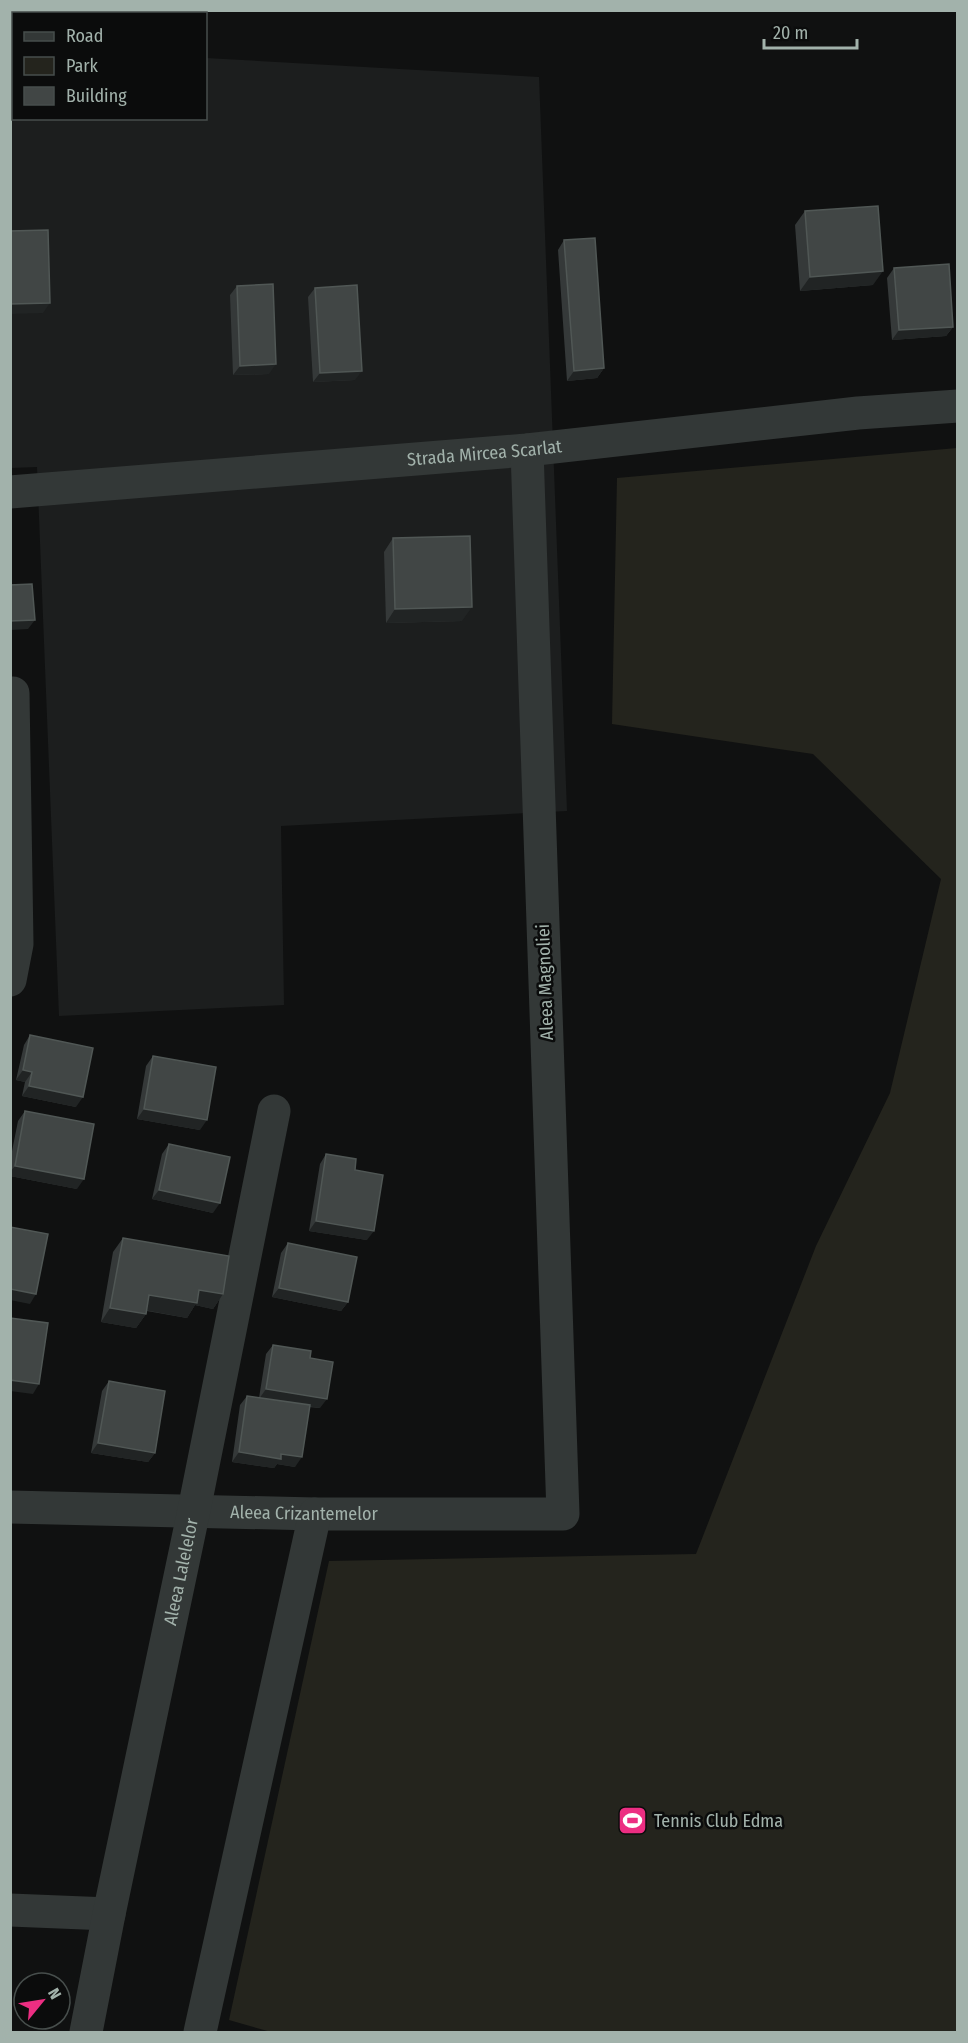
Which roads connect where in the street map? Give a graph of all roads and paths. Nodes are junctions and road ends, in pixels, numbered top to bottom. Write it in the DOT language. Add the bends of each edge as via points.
graph roads {
  1 [pos="957,406"];
  2 [pos="527,450"];
  3 [pos="10,492"];
  4 [pos="12,693"];
  5 [pos="10,980"];
  6 [pos="274,1112"];
  7 [pos="10,1507"];
  8 [pos="194,1510"];
  9 [pos="315,1514"];
  10 [pos="563,1514"];
  11 [pos="10,1910"];
  12 [pos="109,1914"];
  13 [pos="86,2032"];
  14 [pos="200,2032"];
  1 -- 2 [label="street, Strada Mircea Scarlat" via="858,413"];
  2 -- 3 [label="street, Strada Mircea Scarlat"];
  2 -- 10 [label="street, Aleea Magnoliei"];
  4 -- 5 [label="street" via="17,944"];
  6 -- 8 [label="street, Aleea Lalelelor"];
  7 -- 8 [label="street, Aleea Crizantemelor"];
  8 -- 9 [label="street, Aleea Crizantemelor"];
  8 -- 12 [label="street, Aleea Lalelelor"];
  9 -- 10 [label="street, Aleea Crizantemelor"];
  9 -- 14 [label="street"];
  11 -- 12 [label="street"];
  12 -- 13 [label="street, Aleea Lalelelor"];
}
